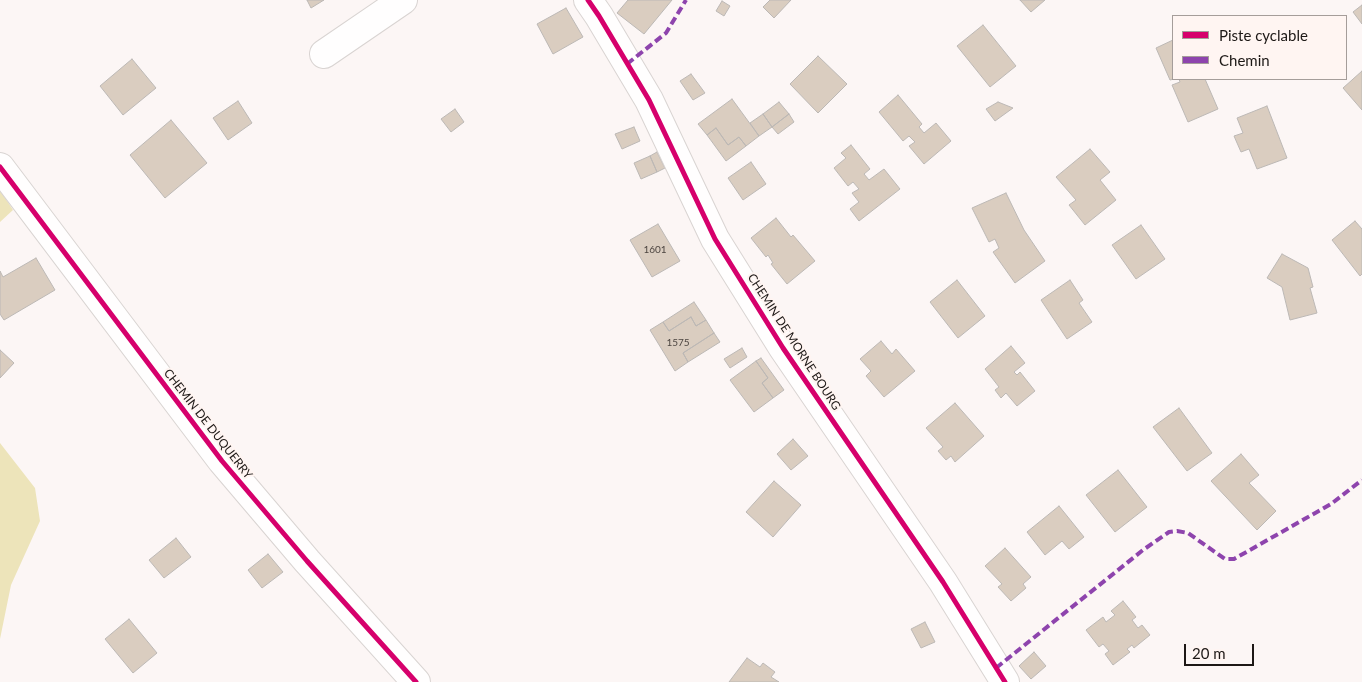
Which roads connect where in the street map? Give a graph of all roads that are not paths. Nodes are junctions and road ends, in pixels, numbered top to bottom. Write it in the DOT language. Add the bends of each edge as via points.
graph roads {
  1 [pos="403,0"];
  2 [pos="599,5"];
  3 [pos="324,54"];
  4 [pos="0,167"];
  5 [pos="416,682"];
  6 [pos="1005,682"];
  1 -- 3 [label="street"];
  2 -- 6 [label="street, CHEMIN DE MORNE BOURG" via="716,239 783,348 943,582"];
  4 -- 5 [label="street, CHEMIN DE DUQUERRY" via="222,461"];
}
